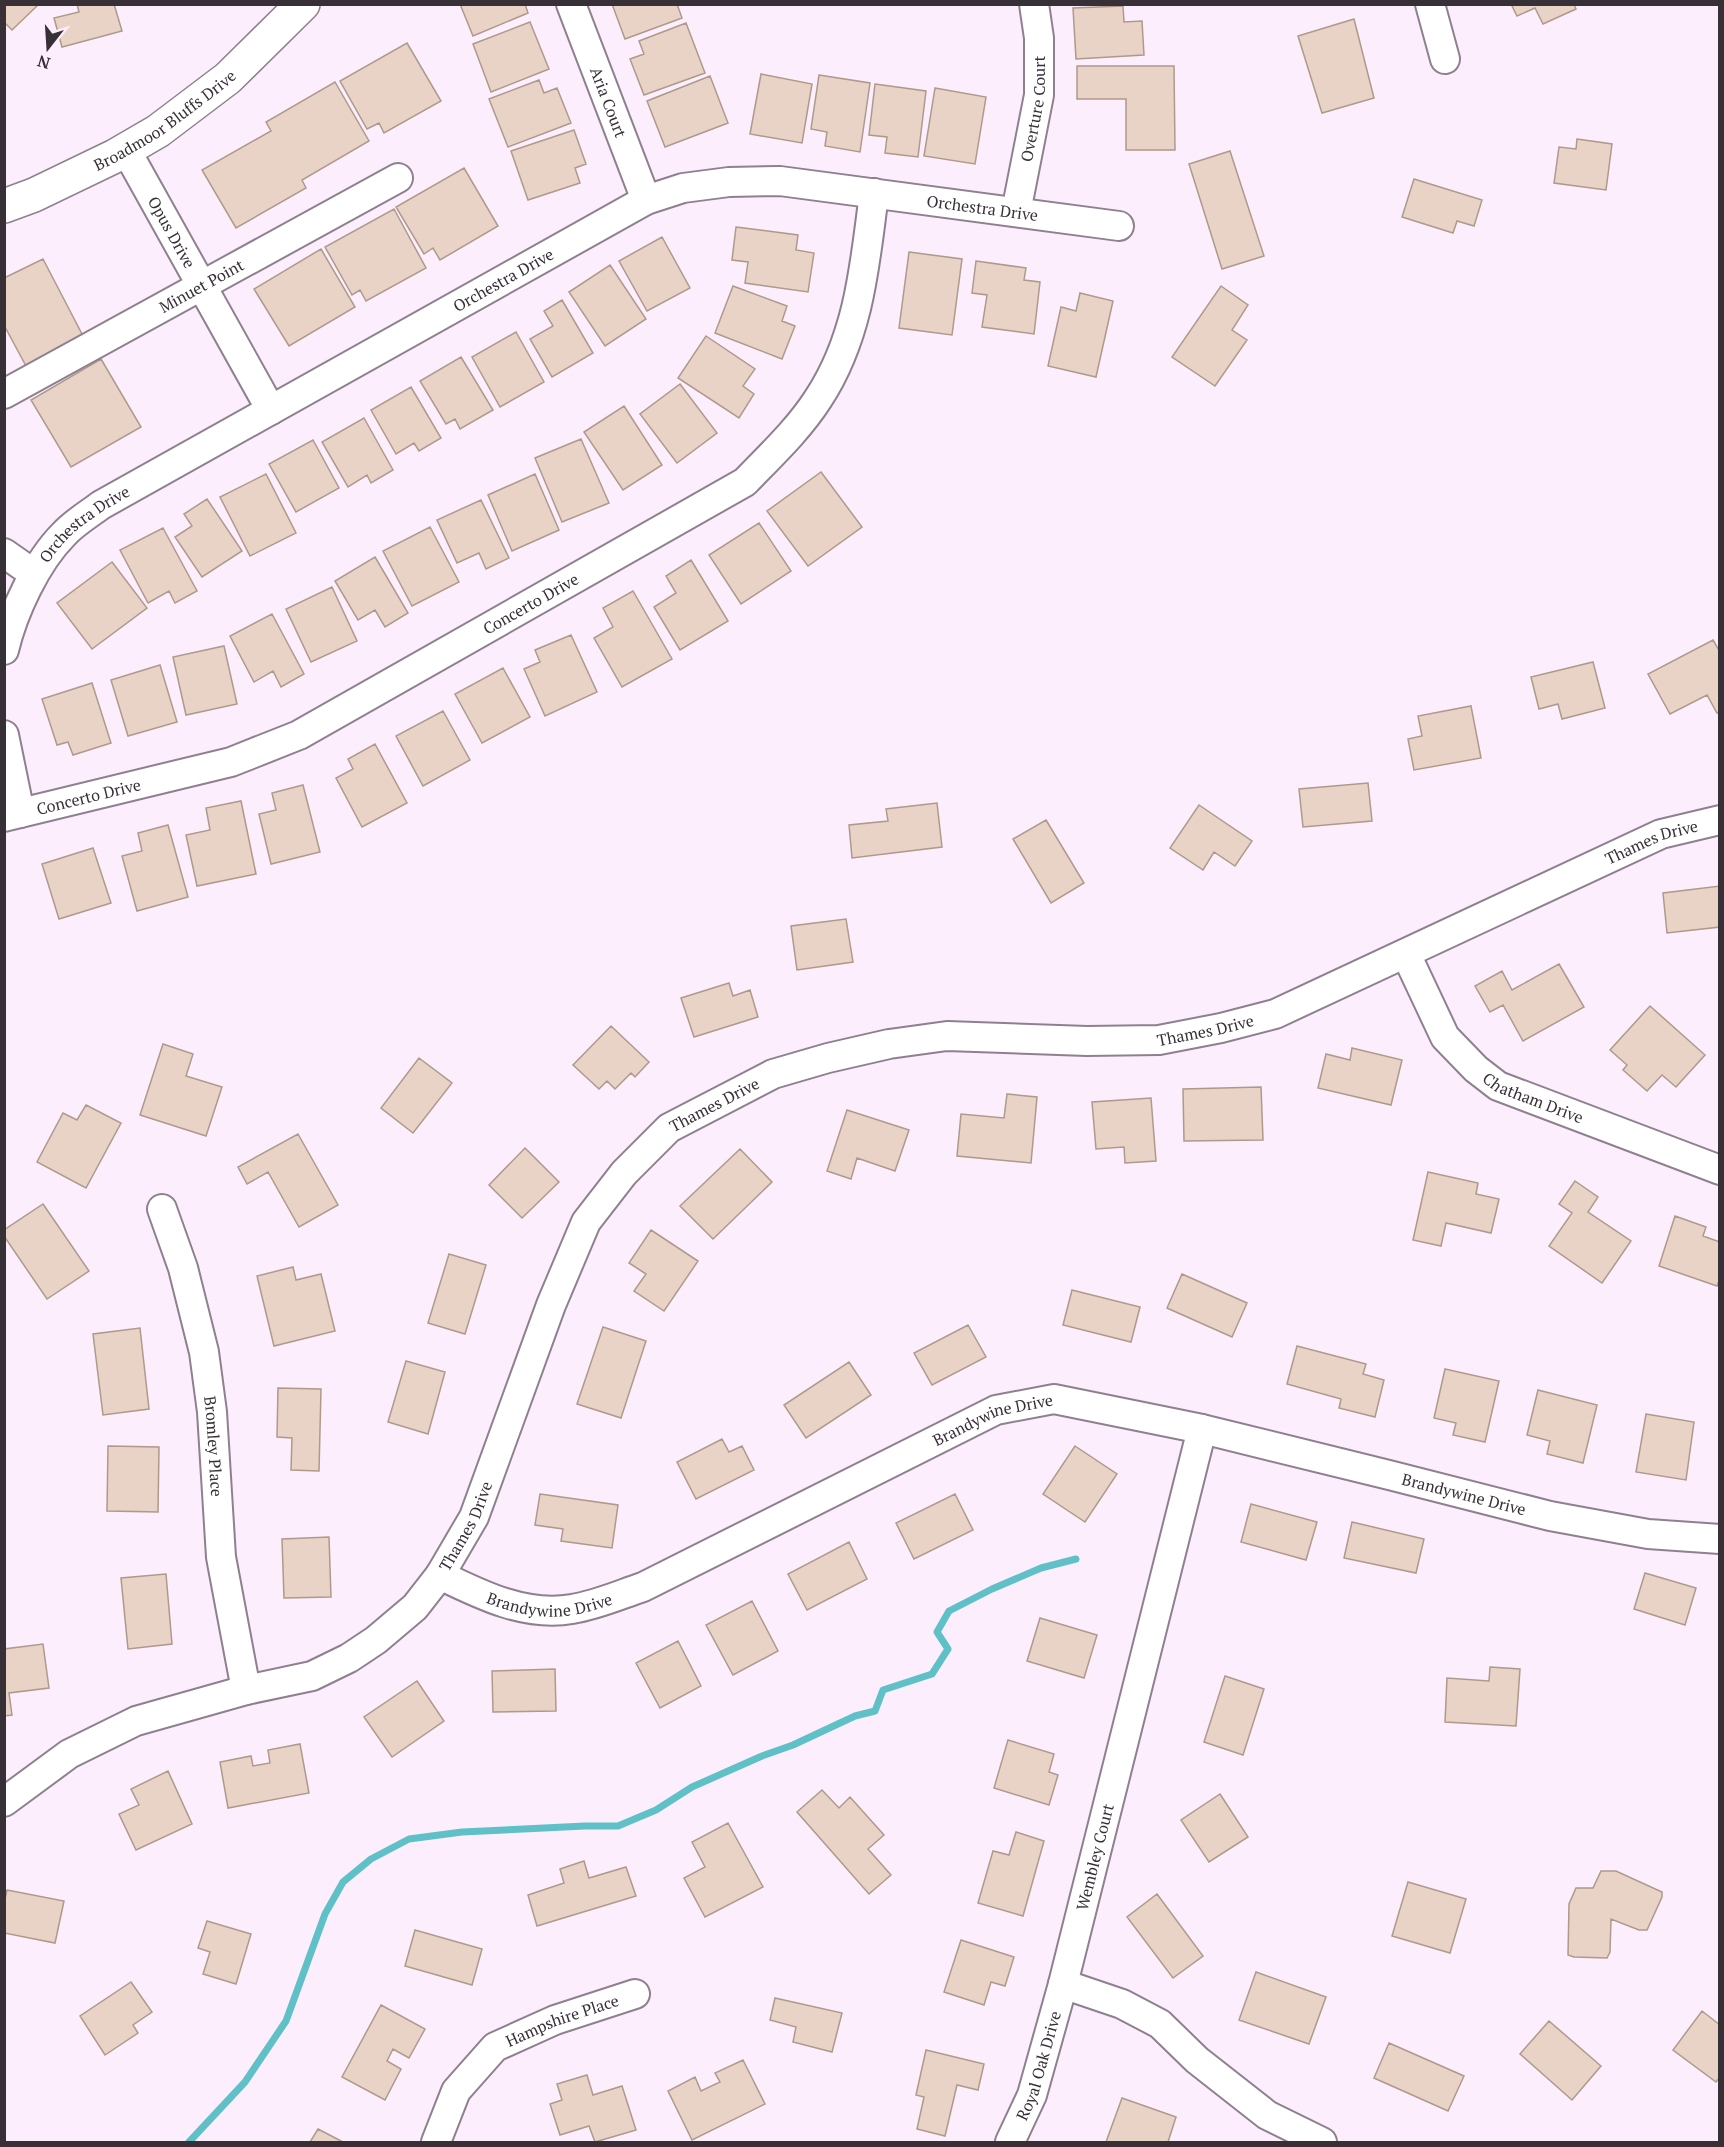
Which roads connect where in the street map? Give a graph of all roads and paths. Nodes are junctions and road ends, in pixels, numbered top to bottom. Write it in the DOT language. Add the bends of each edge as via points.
graph roads {
  1 [pos="303,4"];
  2 [pos="571,4"];
  3 [pos="1035,4"];
  4 [pos="1430,4"];
  5 [pos="1445,59"];
  6 [pos="126,150"];
  7 [pos="398,178"];
  8 [pos="874,193"];
  9 [pos="646,200"];
  10 [pos="4,206"];
  11 [pos="1016,212"];
  12 [pos="1119,226"];
  13 [pos="203,285"];
  14 [pos="4,394"];
  15 [pos="271,410"];
  16 [pos="4,553"];
  17 [pos="34,574"];
  18 [pos="4,650"];
  19 [pos="4,735"];
  20 [pos="12,815"];
  21 [pos="1719,820"];
  22 [pos="1406,954"];
  23 [pos="1719,1170"];
  24 [pos="162,1209"];
  25 [pos="1202,1429"];
  26 [pos="1719,1539"];
  27 [pos="440,1575"];
  28 [pos="246,1690"];
  29 [pos="4,1802"];
  30 [pos="1063,1984"];
  31 [pos="635,1994"];
  32 [pos="436,2142"];
  33 [pos="1010,2142"];
  34 [pos="1322,2142"];
  1 -- 6 [label="street, Broadmoor Bluffs Drive" via="228,78"];
  2 -- 9 [label="street, Aria Court"];
  3 -- 11 [label="street, Overture Court" via="1039,95"];
  4 -- 5 [label="street"];
  6 -- 10 [label="street, Broadmoor Bluffs Drive"];
  6 -- 13 [label="street, Opus Drive"];
  7 -- 13 [label="street, Minuet Point"];
  8 -- 9 [label="street, Orchestra Drive" via="780,181 729,182 683,188"];
  8 -- 11 [label="street, Orchestra Drive"];
  8 -- 20 [label="street, Concerto Drive" via="862,286 839,362 817,400 745,482 299,735 231,762"];
  9 -- 15 [label="street, Orchestra Drive"];
  11 -- 12 [label="street, Orchestra Drive"];
  13 -- 14 [label="street, Minuet Point"];
  13 -- 15 [label="street, Opus Drive"];
  15 -- 17 [label="street, Orchestra Drive" via="101,505 64,534"];
  16 -- 17 [label="street"];
  17 -- 18 [label="street, Orchestra Drive" via="11,624"];
  19 -- 20 [label="street"];
  21 -- 22 [label="street, Thames Drive" via="1661,834"];
  22 -- 23 [label="street, Chatham Drive" via="1445,1037 1498,1086"];
  22 -- 27 [label="street, Thames Drive" via="1275,1014 1159,1040 947,1036 828,1058 773,1074 669,1128 624,1173 586,1222 551,1305 474,1517"];
  24 -- 28 [label="street, Bromley Place" via="183,1268 204,1352 212,1412 221,1557"];
  25 -- 26 [label="street, Brandywine Drive" via="1550,1516 1648,1534"];
  25 -- 27 [label="street, Brandywine Drive" via="1054,1399 996,1410 643,1587 571,1609 544,1611 519,1607 484,1597"];
  25 -- 30 [label="street, Wembley Court"];
  27 -- 28 [label="street, Thames Drive" via="415,1607 349,1658 312,1676"];
  28 -- 29 [label="street, Thames Drive" via="136,1721 69,1754"];
  30 -- 33 [label="street, Royal Oak Drive" via="1032,2095"];
  30 -- 34 [label="street" via="1122,2004 1160,2024 1197,2060 1267,2115"];
  31 -- 32 [label="street, Hampshire Place" via="555,2020 495,2047 456,2091"];
}
